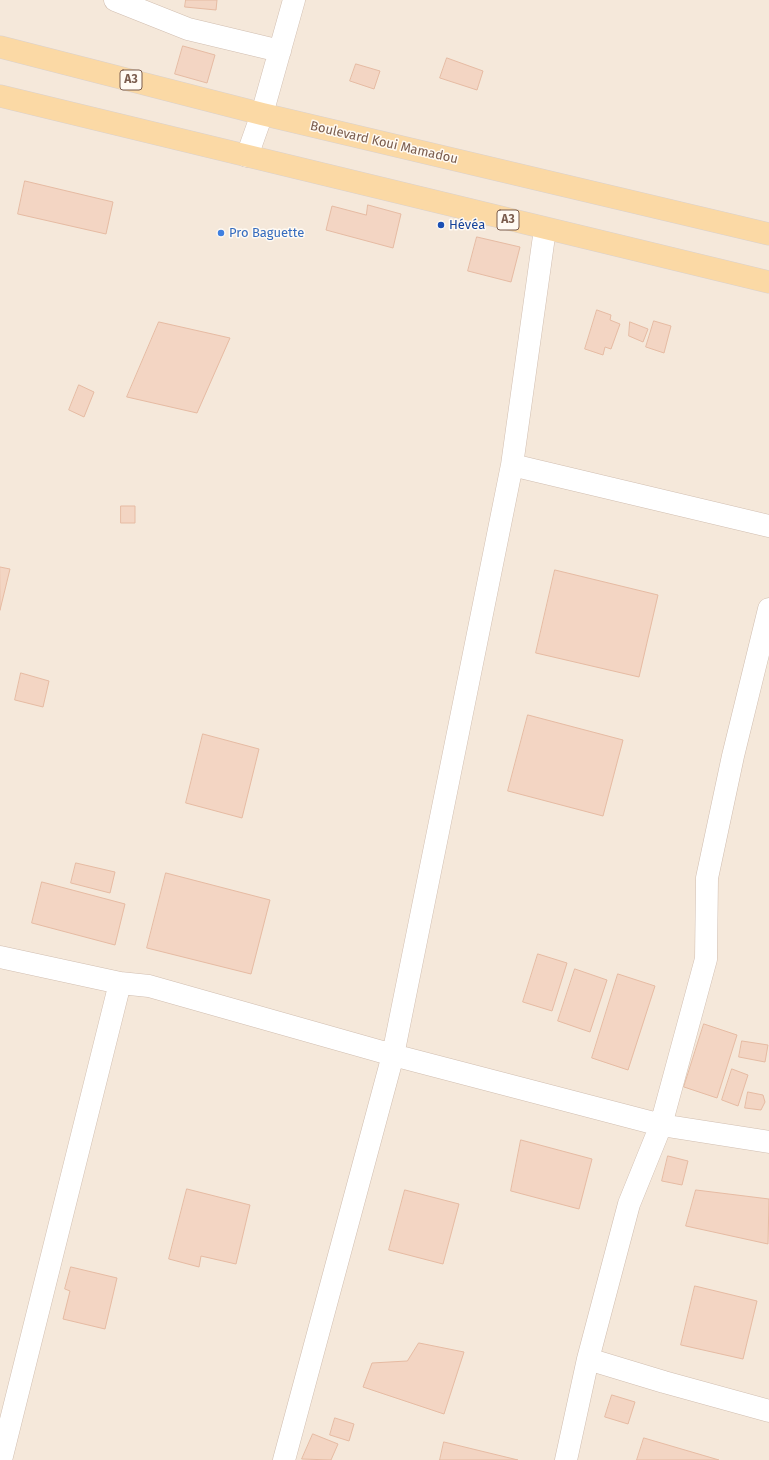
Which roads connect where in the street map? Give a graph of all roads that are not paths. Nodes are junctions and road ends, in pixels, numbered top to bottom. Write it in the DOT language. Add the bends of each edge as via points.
graph roads {
  1 [pos="115,0"];
  2 [pos="294,0"];
  3 [pos="0,46"];
  4 [pos="280,51"];
  5 [pos="0,96"];
  6 [pos="262,114"];
  7 [pos="247,156"];
  8 [pos="545,229"];
  9 [pos="769,234"];
  10 [pos="769,282"];
  11 [pos="512,464"];
  12 [pos="769,526"];
  13 [pos="769,609"];
  14 [pos="0,957"];
  15 [pos="120,982"];
  16 [pos="393,1055"];
  17 [pos="661,1125"];
  18 [pos="769,1142"];
  19 [pos="588,1359"];
  20 [pos="769,1411"];
  21 [pos="1,1460"];
  22 [pos="284,1460"];
  23 [pos="566,1460"];
  1 -- 4 [label="street" via="188,29"];
  2 -- 4 [label="street"];
  3 -- 6 [label="main road, Boulevard Koui Mamadou / A3"];
  4 -- 6 [label="street"];
  5 -- 7 [label="main road, A3"];
  6 -- 7 [label="street"];
  6 -- 9 [label="main road, Boulevard Koui Mamadou / A3"];
  7 -- 8 [label="main road, A3"];
  8 -- 10 [label="main road, A3"];
  8 -- 11 [label="street"];
  11 -- 12 [label="street"];
  11 -- 16 [label="street"];
  13 -- 17 [label="street" via="732,756 707,878 706,958"];
  14 -- 15 [label="street"];
  15 -- 16 [label="street" via="149,986"];
  15 -- 21 [label="street"];
  16 -- 17 [label="street"];
  16 -- 22 [label="street"];
  17 -- 18 [label="street"];
  17 -- 19 [label="street" via="629,1204"];
  19 -- 20 [label="street"];
  19 -- 23 [label="street"];
}
